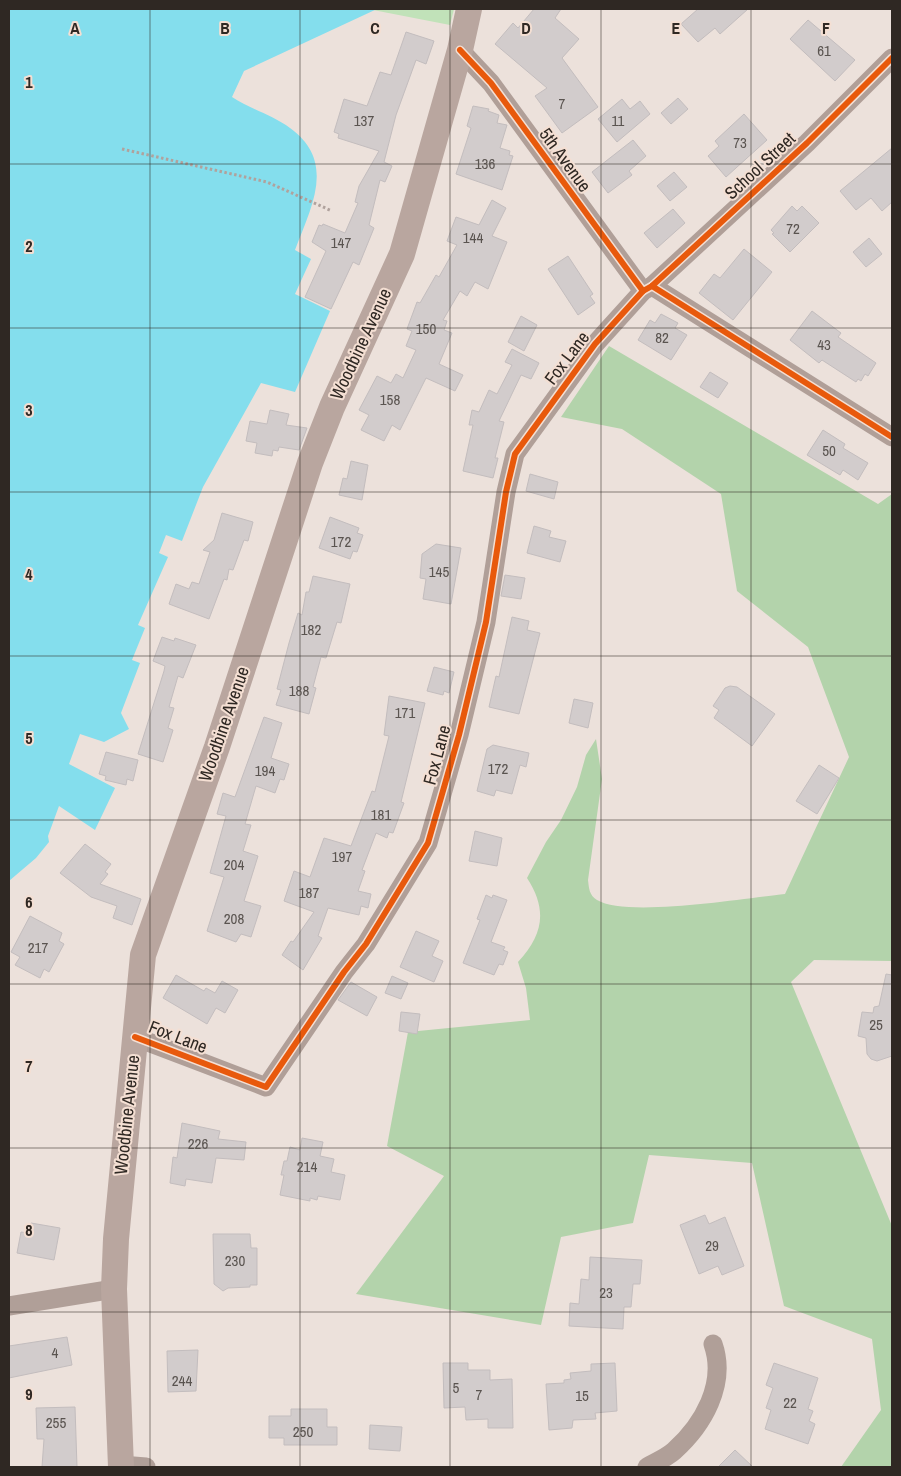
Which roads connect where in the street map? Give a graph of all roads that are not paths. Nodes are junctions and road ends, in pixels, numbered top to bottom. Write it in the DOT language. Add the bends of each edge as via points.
graph roads {
  1 [pos="469,9"];
  2 [pos="460,50"];
  3 [pos="892,58"];
  4 [pos="647,288"];
  5 [pos="892,437"];
  6 [pos="135,1037"];
  7 [pos="114,1289"];
  8 [pos="9,1306"];
  9 [pos="713,1344"];
  10 [pos="121,1466"];
  11 [pos="146,1467"];
  12 [pos="647,1467"];
  1 -- 2 [label="main road, Woodbine Avenue"];
  2 -- 4 [label="street, 5th Avenue" via="491,83"];
  2 -- 6 [label="main road, Woodbine Avenue" via="402,254 310,462 217,747 143,955"];
  3 -- 4 [label="street, School Street" via="811,139"];
  4 -- 5 [label="street, 5th Avenue"];
  4 -- 6 [label="street, Fox Lane" via="595,344 515,454 486,622 459,735 428,843 366,944 266,1087"];
  6 -- 7 [label="main road, Woodbine Avenue"];
  7 -- 8 [label="street"];
  7 -- 10 [label="main road, Woodbine Avenue"];
  9 -- 12 [label="street" via="718,1363 707,1409 673,1452"];
  10 -- 11 [label="street"];
}
